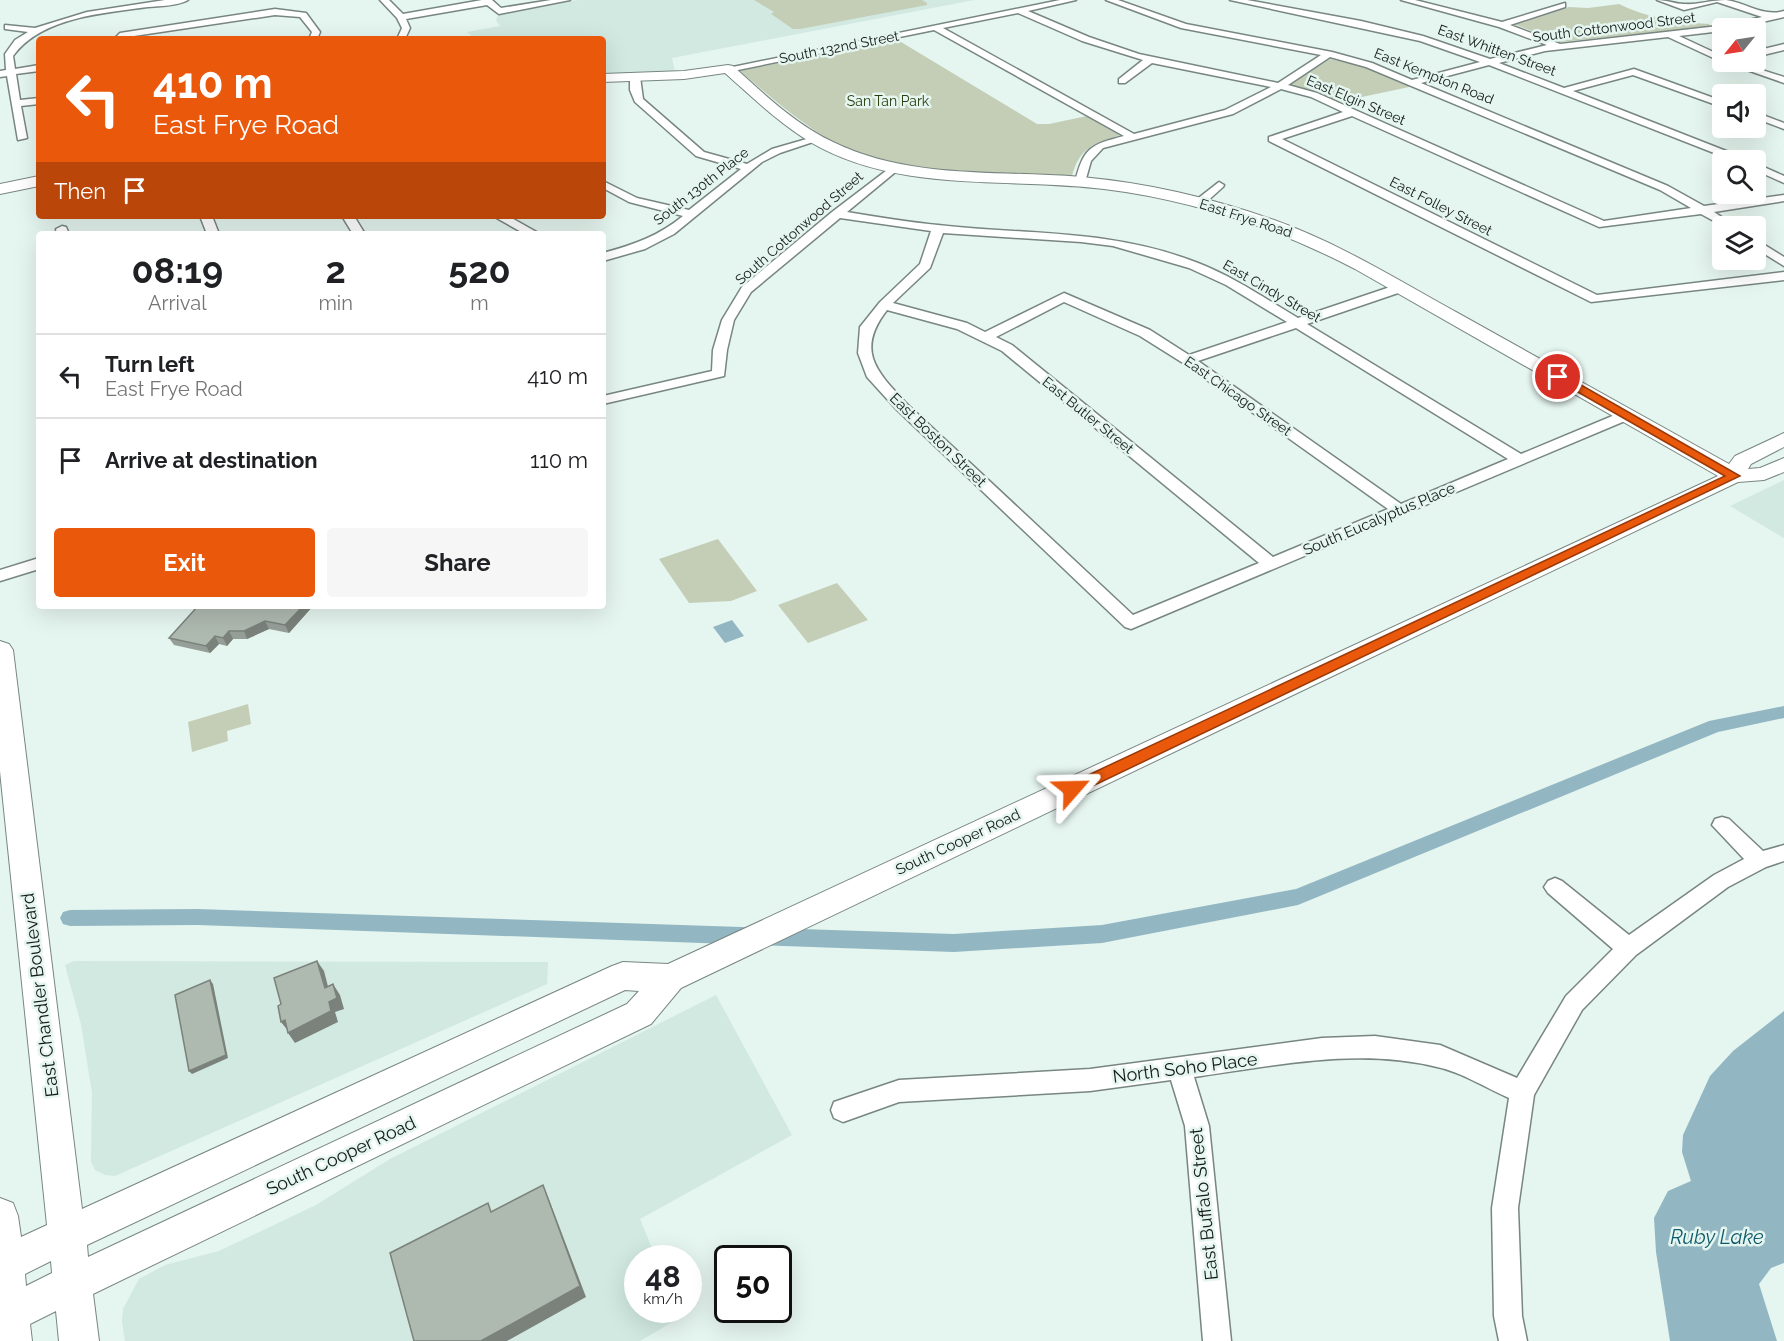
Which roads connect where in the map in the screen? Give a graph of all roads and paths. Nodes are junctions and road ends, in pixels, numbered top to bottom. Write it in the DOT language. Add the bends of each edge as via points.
graph roads {
  1 [pos="184,0"];
  2 [pos="384,0"];
  3 [pos="566,0"];
  4 [pos="1072,0"];
  5 [pos="1110,0"];
  6 [pos="1234,0"];
  7 [pos="1405,0"];
  8 [pos="1543,0"];
  9 [pos="1660,0"];
  10 [pos="1717,0"];
  11 [pos="488,1"];
  12 [pos="1020,11"];
  13 [pos="1784,14"];
  14 [pos="401,17"];
  15 [pos="1773,17"];
  16 [pos="1502,24"];
  17 [pos="8,27"];
  18 [pos="936,28"];
  19 [pos="36,31"];
  20 [pos="1668,34"];
  21 [pos="120,36"];
  22 [pos="314,36"];
  23 [pos="403,36"];
  24 [pos="1558,46"];
  25 [pos="1784,47"];
  26 [pos="1766,51"];
  27 [pos="1329,54"];
  28 [pos="1712,54"];
  29 [pos="1151,59"];
  30 [pos="1489,62"];
  31 [pos="36,69"];
  32 [pos="728,69"];
  33 [pos="1760,72"];
  34 [pos="5,74"];
  35 [pos="635,77"];
  36 [pos="606,78"];
  37 [pos="1784,80"];
  38 [pos="1122,81"];
  39 [pos="1414,82"];
  40 [pos="1281,85"];
  41 [pos="1563,91"];
  42 [pos="1712,100"];
  43 [pos="36,101"];
  44 [pos="17,103"];
  45 [pos="1353,112"];
  46 [pos="1766,120"];
  47 [pos="1784,126"];
  48 [pos="22,138"];
  49 [pos="1134,138"];
  50 [pos="817,140"];
  51 [pos="1714,150"];
  52 [pos="748,167"];
  53 [pos="895,167"];
  54 [pos="1766,171"];
  55 [pos="1784,180"];
  56 [pos="36,182"];
  57 [pos="1080,182"];
  58 [pos="1219,185"];
  59 [pos="606,186"];
  60 [pos="0,189"];
  61 [pos="1784,198"];
  62 [pos="1200,202"];
  63 [pos="1706,211"];
  64 [pos="690,214"];
  65 [pos="836,214"];
  66 [pos="1714,216"];
  67 [pos="505,219"];
  68 [pos="938,229"];
  69 [pos="528,231"];
  70 [pos="1766,250"];
  71 [pos="606,256"];
  72 [pos="1784,262"];
  73 [pos="1784,276"];
  74 [pos="1401,288"];
  75 [pos="884,305"];
  76 [pos="1298,323"];
  77 [pos="987,337"];
  78 [pos="1188,360"];
  79 [pos="606,399"];
  80 [pos="1627,415"];
  81 [pos="1784,439"];
  82 [pos="1520,460"];
  83 [pos="1784,464"];
  84 [pos="1734,476"];
  85 [pos="1401,511"];
  86 [pos="36,564"];
  87 [pos="1271,564"];
  88 [pos="0,576"];
  89 [pos="1131,623"];
  90 [pos="0,650"];
  91 [pos="7,766"];
  92 [pos="1722,825"];
  93 [pos="1784,853"];
  94 [pos="1759,861"];
  95 [pos="1555,887"];
  96 [pos="1628,948"];
  97 [pos="670,978"];
  98 [pos="1179,1069"];
  99 [pos="1522,1092"];
  100 [pos="843,1110"];
  101 [pos="0,1215"];
  102 [pos="66,1236"];
  103 [pos="2,1265"];
  104 [pos="72,1283"];
  105 [pos="7,1324"];
  106 [pos="79,1341"];
  107 [pos="1217,1341"];
  108 [pos="1513,1341"];
  1 -- 19 [label="street" via="78,17"];
  2 -- 14 [label="street"];
  3 -- 11 [label="street" via="499,11"];
  4 -- 12 [label="street, South 132nd Street"];
  5 -- 27 [label="street, East Kempton Road" via="1184,26"];
  6 -- 30 [label="street, East Whitten Street" via="1389,30"];
  7 -- 16 [label="street"];
  8 -- 16 [label="street" via="1562,5"];
  9 -- 10 [label="street" via="1684,8"];
  10 -- 15 [label="street"];
  11 -- 14 [label="street"];
  12 -- 18 [label="street, South 132nd Street"];
  12 -- 29 [label="street, East Elgin Street" via="1061,31"];
  13 -- 15 [label="street, South Cottonwood Street"];
  14 -- 23 [label="street" via="406,28"];
  15 -- 20 [label="street, South Cottonwood Street" via="1727,28"];
  16 -- 24 [label="street"];
  17 -- 19 [label="street"];
  18 -- 32 [label="street, South 132nd Street"];
  18 -- 49 [label="street"];
  19 -- 34 [label="street" via="11,47"];
  20 -- 24 [label="street, South Cottonwood Street"];
  20 -- 28 [label="street"];
  21 -- 22 [label="street" via="275,12 303,15 316,32"];
  24 -- 30 [label="street, South Cottonwood Street"];
  25 -- 26 [label="street"];
  27 -- 39 [label="street, East Kempton Road"];
  27 -- 40 [label="street"];
  29 -- 38 [label="street"];
  29 -- 40 [label="street, East Elgin Street"];
  30 -- 39 [label="street, South Cottonwood Street"];
  30 -- 41 [label="street, East Whitten Street"];
  31 -- 34 [label="street"];
  32 -- 35 [label="main road, South 132nd Street"];
  32 -- 50 [label="main road, East Frye Road"];
  33 -- 37 [label="street"];
  34 -- 44 [label="street"];
  35 -- 36 [label="main road, South 132nd Street"];
  35 -- 52 [label="street" via="638,100 693,149 711,159"];
  39 -- 63 [label="street, East Kempton Road" via="1664,188"];
  40 -- 45 [label="street, East Elgin Street"];
  40 -- 49 [label="street" via="1229,112"];
  41 -- 42 [label="street" via="1634,72"];
  41 -- 51 [label="street, East Whitten Street"];
  43 -- 44 [label="street"];
  44 -- 48 [label="street"];
  45 -- 63 [label="street, East Elgin Street" via="1603,225"];
  45 -- 73 [label="street, East Folley Street" via="1274,139 1595,299"];
  46 -- 47 [label="street"];
  49 -- 57 [label="street" via="1099,146 1086,160"];
  50 -- 52 [label="street, South 130th Place" via="768,154"];
  50 -- 53 [label="main road, East Frye Road" via="854,156"];
  52 -- 64 [label="street, South 130th Place"];
  53 -- 57 [label="main road, East Frye Road" via="948,175"];
  53 -- 65 [label="street, South Cottonwood Street"];
  54 -- 55 [label="street"];
  56 -- 60 [label="main road"];
  57 -- 62 [label="main road, East Frye Road"];
  58 -- 62 [label="street"];
  59 -- 64 [label="street" via="633,200"];
  61 -- 63 [label="street"];
  62 -- 74 [label="main road, East Frye Road" via="1292,232"];
  63 -- 66 [label="street, East Kempton Road"];
  64 -- 71 [label="street, South 130th Place" via="655,240"];
  65 -- 68 [label="street, East Cindy Street"];
  65 -- 79 [label="street, South Cottonwood Street" via="746,290 728,320 719,373"];
  67 -- 69 [label="street"];
  68 -- 75 [label="street, East Boston Street" via="926,265"];
  68 -- 76 [label="street, East Cindy Street" via="1081,238 1153,252 1230,282"];
  70 -- 72 [label="street"];
  74 -- 76 [label="street"];
  74 -- 80 [label="main road, East Frye Road"];
  75 -- 77 [label="street, East Butler Street" via="945,320"];
  75 -- 89 [label="street, East Boston Street" via="867,327 865,353 874,377"];
  76 -- 78 [label="street"];
  76 -- 82 [label="street, East Cindy Street"];
  77 -- 78 [label="street, East Chicago Street" via="1064,297 1145,333"];
  77 -- 87 [label="street, East Butler Street" via="1007,348"];
  78 -- 85 [label="street, East Chicago Street"];
  80 -- 82 [label="street, South Eucalyptus Place"];
  80 -- 84 [label="main road, East Frye Road"];
  81 -- 84 [label="main road, South Cooper Road" via="1742,460"];
  82 -- 85 [label="street, South Eucalyptus Place"];
  83 -- 84 [label="main road, South Cooper Road" via="1764,474"];
  84 -- 97 [label="main road, South Cooper Road"];
  85 -- 87 [label="street, South Eucalyptus Place"];
  86 -- 88 [label="street"];
  87 -- 89 [label="street, South Eucalyptus Place"];
  90 -- 91 [label="main road, East Chandler Boulevard"];
  91 -- 102 [label="main road, East Chandler Boulevard" via="31,924"];
  92 -- 94 [label="street"];
  93 -- 94 [label="street"];
  94 -- 96 [label="street" via="1721,881"];
  95 -- 96 [label="street"];
  96 -- 99 [label="street" via="1574,1003"];
  97 -- 102 [label="main road, South Cooper Road" via="623,976"];
  97 -- 104 [label="main road, South Cooper Road" via="639,1014"];
  98 -- 99 [label="street, North Soho Place" via="1322,1049 1375,1047 1440,1056"];
  98 -- 100 [label="street, North Soho Place" via="1090,1080 899,1091"];
  98 -- 107 [label="street, East Buffalo Street" via="1197,1126"];
  99 -- 108 [label="street" via="1505,1208 1508,1316"];
  101 -- 103 [label="main road"];
  102 -- 103 [label="main road, South Cooper Road"];
  102 -- 104 [label="main road, East Chandler Boulevard"];
  103 -- 105 [label="main road"];
  104 -- 105 [label="main road, South Cooper Road"];
  104 -- 106 [label="main road, East Chandler Boulevard"];
}
